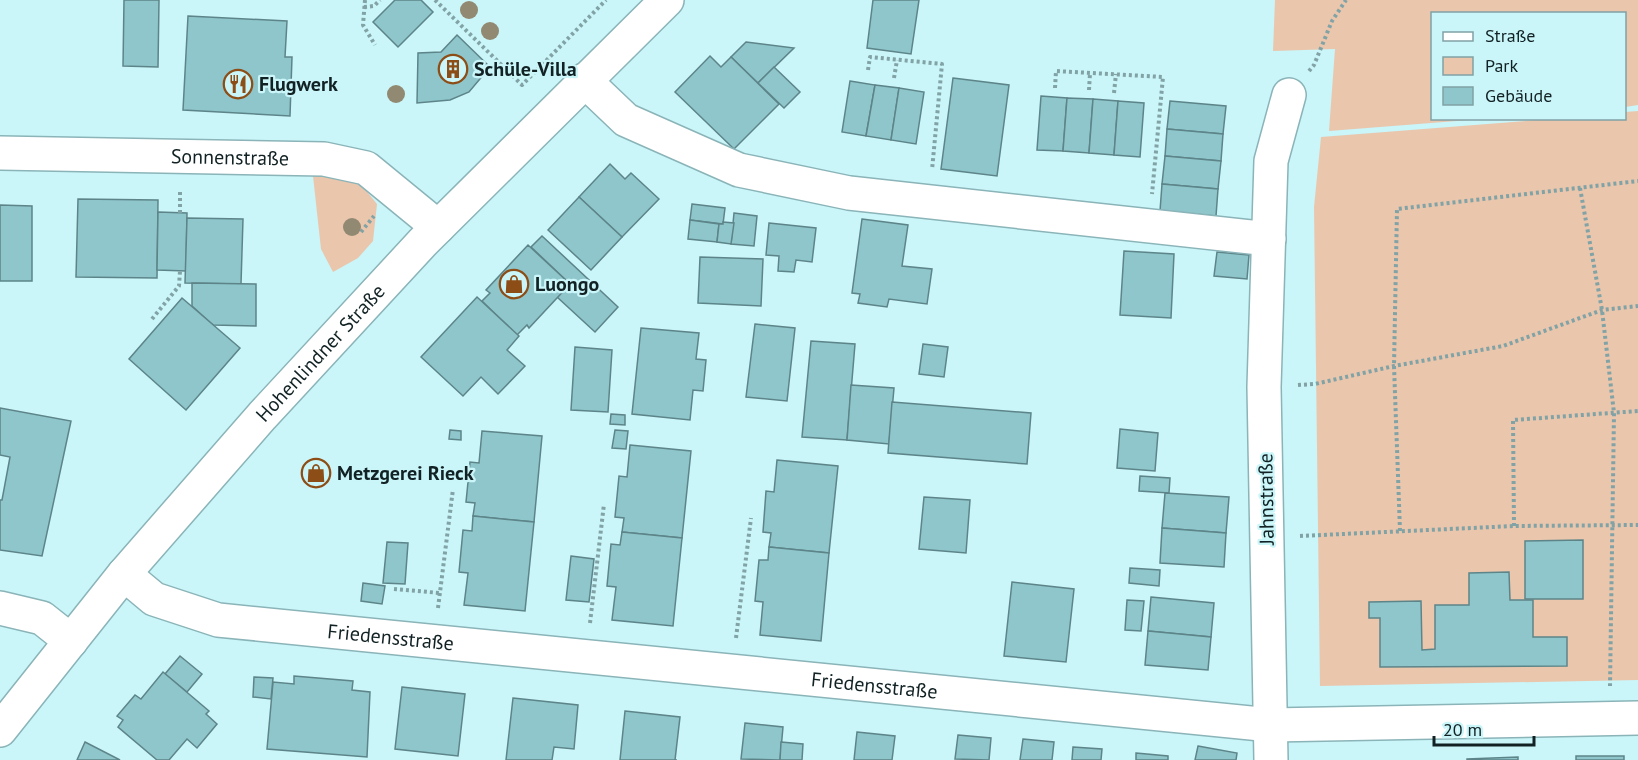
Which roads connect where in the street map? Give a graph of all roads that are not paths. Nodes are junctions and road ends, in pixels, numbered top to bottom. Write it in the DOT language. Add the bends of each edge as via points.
graph roads {
  1 [pos="667,0"];
  2 [pos="584,80"];
  3 [pos="1289,95"];
  4 [pos="0,153"];
  5 [pos="438,227"];
  6 [pos="1269,239"];
  7 [pos="124,574"];
  8 [pos="0,608"];
  9 [pos="71,640"];
  10 [pos="1624,718"];
  11 [pos="1271,725"];
  12 [pos="0,730"];
  13 [pos="1271,760"];
  1 -- 2 [label="street, Hohenlindner Straße"];
  2 -- 5 [label="street, Hohenlindner Straße"];
  2 -- 6 [label="street" via="626,120 740,170 849,193"];
  3 -- 6 [label="street, Jahnstraße" via="1271,161"];
  4 -- 5 [label="street, Sonnenstraße" via="324,159 366,168"];
  5 -- 7 [label="street, Hohenlindner Straße" via="262,416"];
  6 -- 11 [label="street, Jahnstraße" via="1264,387"];
  7 -- 9 [label="street, Hohenlindner Straße"];
  7 -- 11 [label="street, Friedensstraße" via="154,599 218,620"];
  8 -- 9 [label="street" via="42,618"];
  9 -- 12 [label="street, Hohenlindner Straße"];
  10 -- 11 [label="street, Friedensstraße"];
  11 -- 13 [label="street, Jahnstraße"];
}
